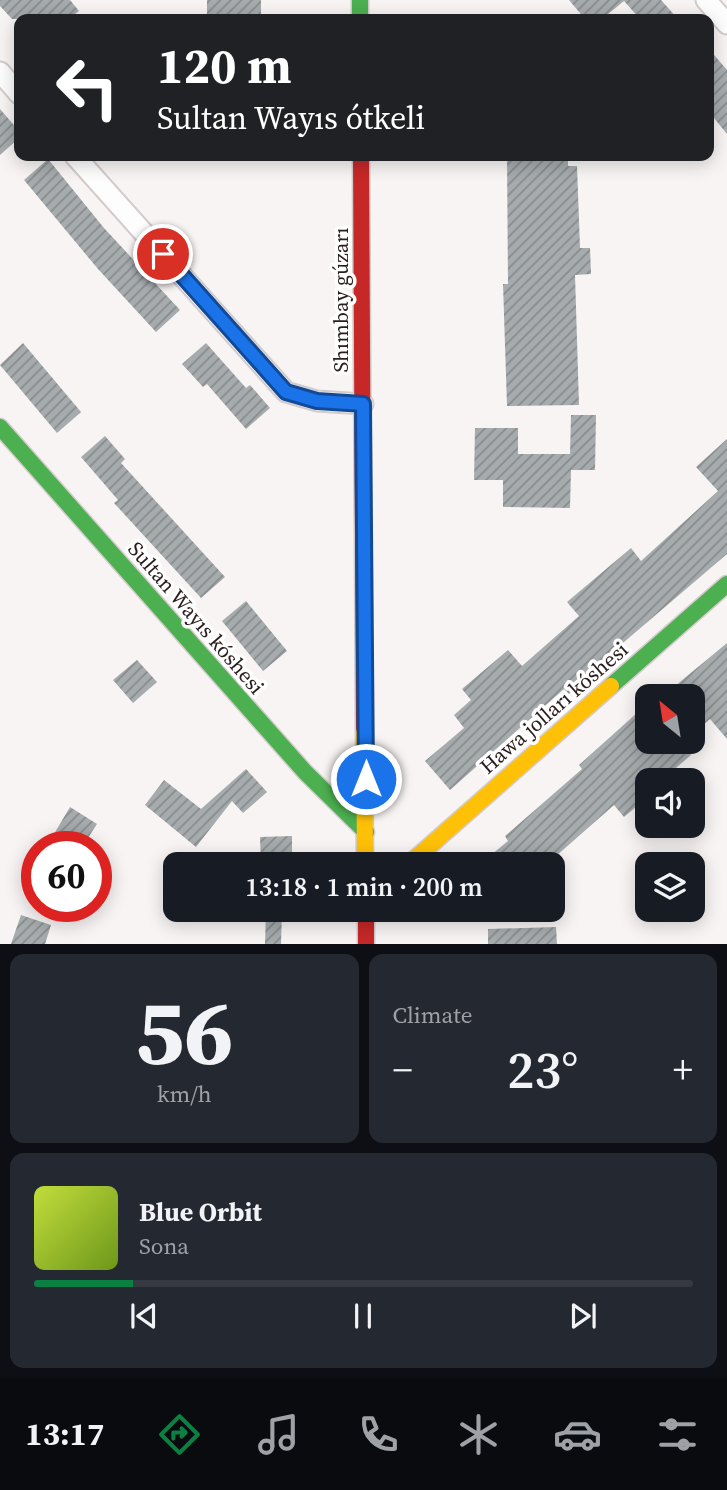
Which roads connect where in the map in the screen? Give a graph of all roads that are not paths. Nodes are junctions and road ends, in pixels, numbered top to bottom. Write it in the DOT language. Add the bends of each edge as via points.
graph roads {
  1 [pos="706,0"];
  2 [pos="727,24"];
  3 [pos="0,72"];
  4 [pos="14,88"];
  5 [pos="79,161"];
  6 [pos="361,161"];
  7 [pos="363,404"];
  8 [pos="2,435"];
  9 [pos="727,584"];
  10 [pos="366,832"];
  11 [pos="365,852"];
  12 [pos="423,852"];
  13 [pos="366,922"];
  14 [pos="366,944"];
  1 -- 2 [label="street"];
  3 -- 4 [label="street"];
  5 -- 7 [label="street" via="286,392 317,401"];
  6 -- 7 [label="street, Shımbay gúzarı"];
  7 -- 10 [label="street, Shımbay gúzarı"];
  8 -- 10 [label="street, Sultan Wayıs kóshesi" via="304,772"];
  9 -- 12 [label="street, Hawa jolları kóshesi"];
  10 -- 11 [label="street, Shımbay gúzarı"];
  13 -- 14 [label="street"];
}
